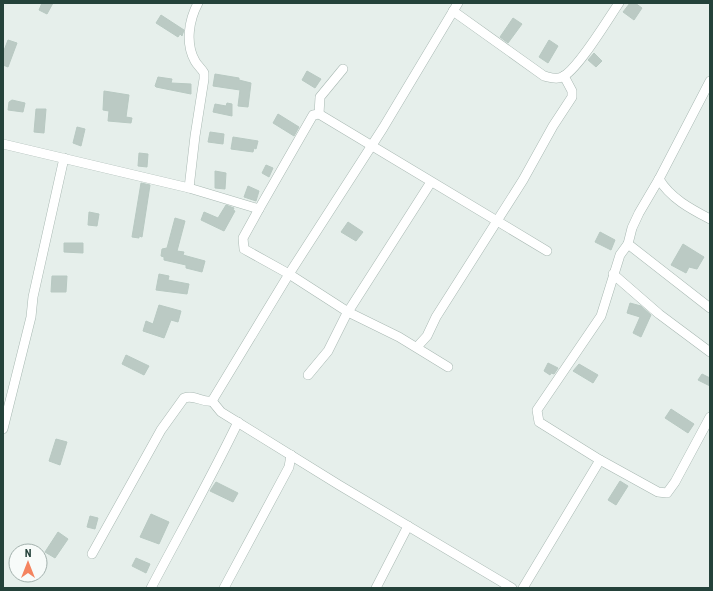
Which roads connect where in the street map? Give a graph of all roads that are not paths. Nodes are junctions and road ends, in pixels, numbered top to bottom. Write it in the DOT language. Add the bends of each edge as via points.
graph roads {
  1 [pos="198,3"];
  2 [pos="619,3"];
  3 [pos="455,7"];
  4 [pos="343,69"];
  5 [pos="564,76"];
  6 [pos="710,81"];
  7 [pos="319,114"];
  8 [pos="3,144"];
  9 [pos="372,146"];
  10 [pos="64,158"];
  11 [pos="659,179"];
  12 [pos="432,182"];
  13 [pos="189,188"];
  14 [pos="259,209"];
  15 [pos="710,219"];
  16 [pos="497,220"];
  17 [pos="628,244"];
  18 [pos="547,251"];
  19 [pos="289,274"];
  20 [pos="614,274"];
  21 [pos="710,308"];
  22 [pos="348,312"];
  23 [pos="417,347"];
  24 [pos="710,352"];
  25 [pos="448,367"];
  26 [pos="308,375"];
  27 [pos="212,401"];
  28 [pos="710,417"];
  29 [pos="238,422"];
  30 [pos="3,429"];
  31 [pos="291,455"];
  32 [pos="600,460"];
  33 [pos="408,526"];
  34 [pos="92,554"];
  35 [pos="151,588"];
  36 [pos="224,588"];
  37 [pos="376,588"];
  38 [pos="512,588"];
  39 [pos="523,588"];
  1 -- 13 [label="street" via="189,34 189,44 195,62 204,73 204,79"];
  2 -- 5 [label="street" via="591,44"];
  3 -- 5 [label="street" via="544,76"];
  3 -- 9 [label="street"];
  4 -- 7 [label="street" via="320,97"];
  5 -- 16 [label="street" via="572,91 572,97"];
  6 -- 11 [label="street"];
  7 -- 9 [label="street"];
  7 -- 14 [label="street" via="313,115"];
  8 -- 10 [label="street"];
  9 -- 12 [label="street"];
  9 -- 19 [label="street"];
  10 -- 13 [label="street"];
  10 -- 30 [label="street" via="33,297 32,317"];
  11 -- 15 [label="street" via="687,207"];
  11 -- 17 [label="street" via="639,213"];
  12 -- 16 [label="street"];
  12 -- 22 [label="street"];
  13 -- 14 [label="street"];
  14 -- 19 [label="street" via="243,238 244,249"];
  16 -- 18 [label="street"];
  16 -- 23 [label="street" via="436,317 427,336"];
  17 -- 20 [label="street" via="620,255"];
  17 -- 21 [label="street"];
  19 -- 22 [label="street"];
  19 -- 27 [label="street"];
  20 -- 24 [label="street" via="659,314"];
  20 -- 32 [label="street" via="601,316 537,410 539,422"];
  22 -- 23 [label="street"];
  22 -- 26 [label="street" via="328,351"];
  23 -- 25 [label="street"];
  27 -- 29 [label="street" via="216,408"];
  27 -- 34 [label="street" via="203,401 193,396 184,398 161,430"];
  28 -- 32 [label="street" via="667,493 658,492"];
  29 -- 31 [label="street"];
  29 -- 35 [label="street" via="216,469 190,512"];
  31 -- 33 [label="street"];
  31 -- 36 [label="street" via="289,467"];
  32 -- 39 [label="street"];
  33 -- 37 [label="street"];
  33 -- 38 [label="street"];
}
